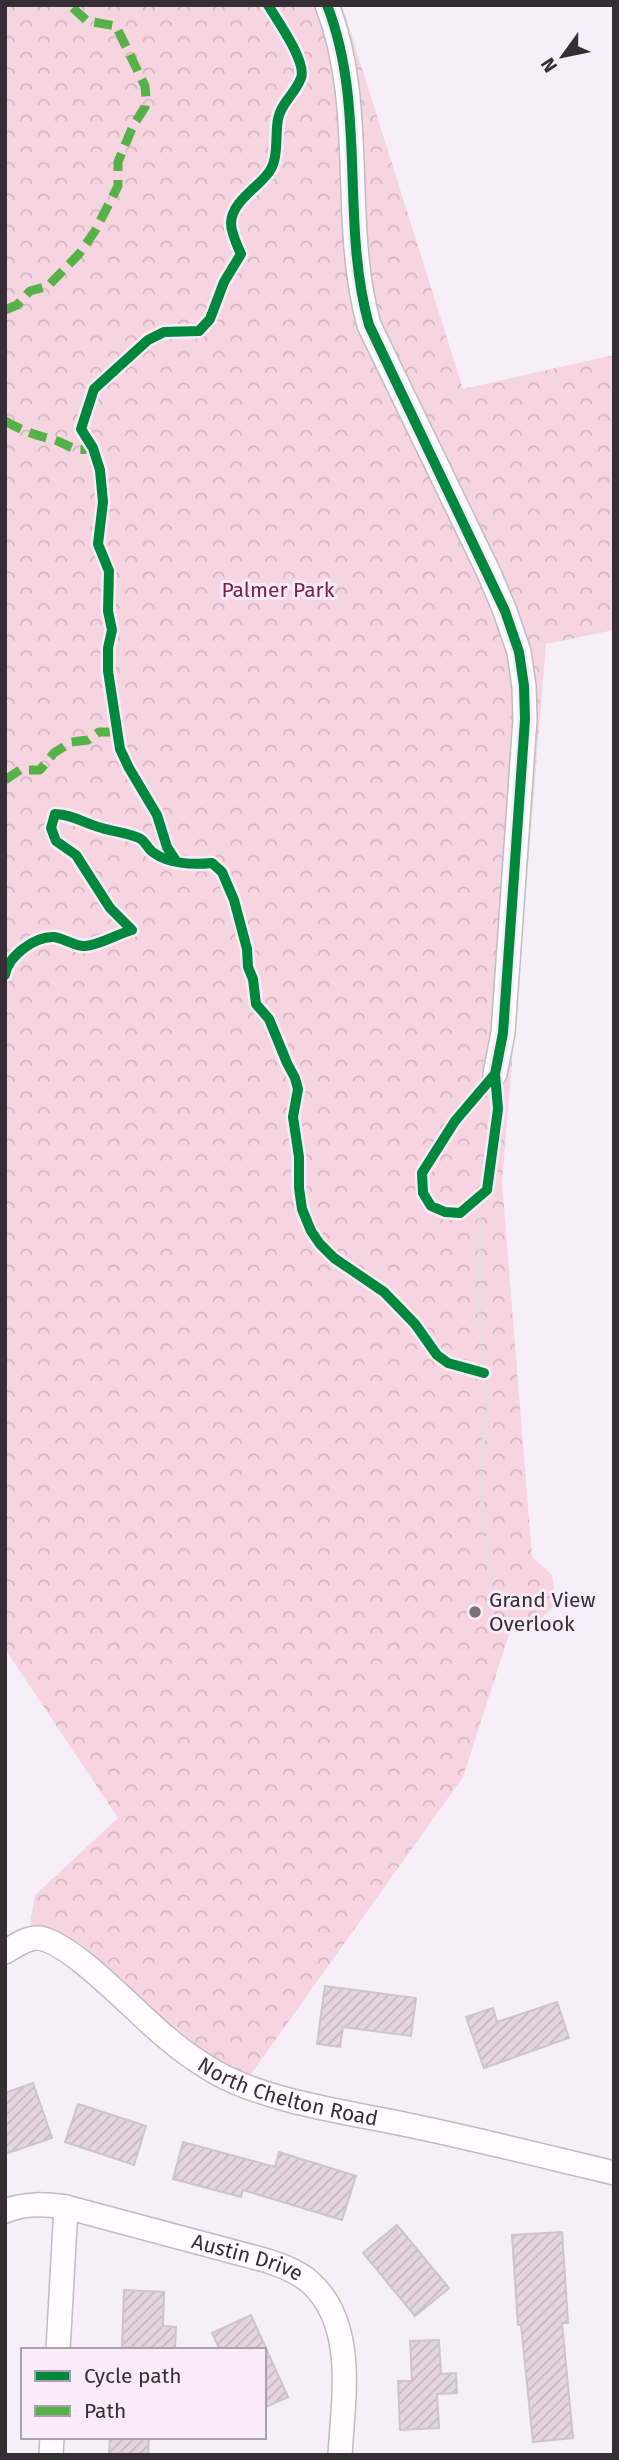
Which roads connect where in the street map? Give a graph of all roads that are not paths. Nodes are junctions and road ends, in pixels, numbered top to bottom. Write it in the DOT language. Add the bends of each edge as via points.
graph roads {
  1 [pos="327,5"];
  2 [pos="495,1074"];
  3 [pos="5,1952"];
  4 [pos="614,2173"];
  5 [pos="66,2207"];
  6 [pos="5,2211"];
  7 [pos="58,2348"];
  8 [pos="340,2455"];
  1 -- 2 [label="street" via="341,57 351,127 356,256 369,325 489,573 519,652 524,686 523,751 503,1033"];
  2 -- 2 [label="lane" via="455,1121 422,1173 423,1193 431,1206 445,1212 460,1213 486,1190 498,1110"];
  3 -- 4 [label="street, North Chelton Road" via="36,1938 54,1942 166,2038 246,2087"];
  5 -- 6 [label="street, Austin Drive" via="41,2204"];
  5 -- 7 [label="street"];
  5 -- 8 [label="street, Austin Drive" via="268,2261 311,2284 328,2305 343,2355"];
}
